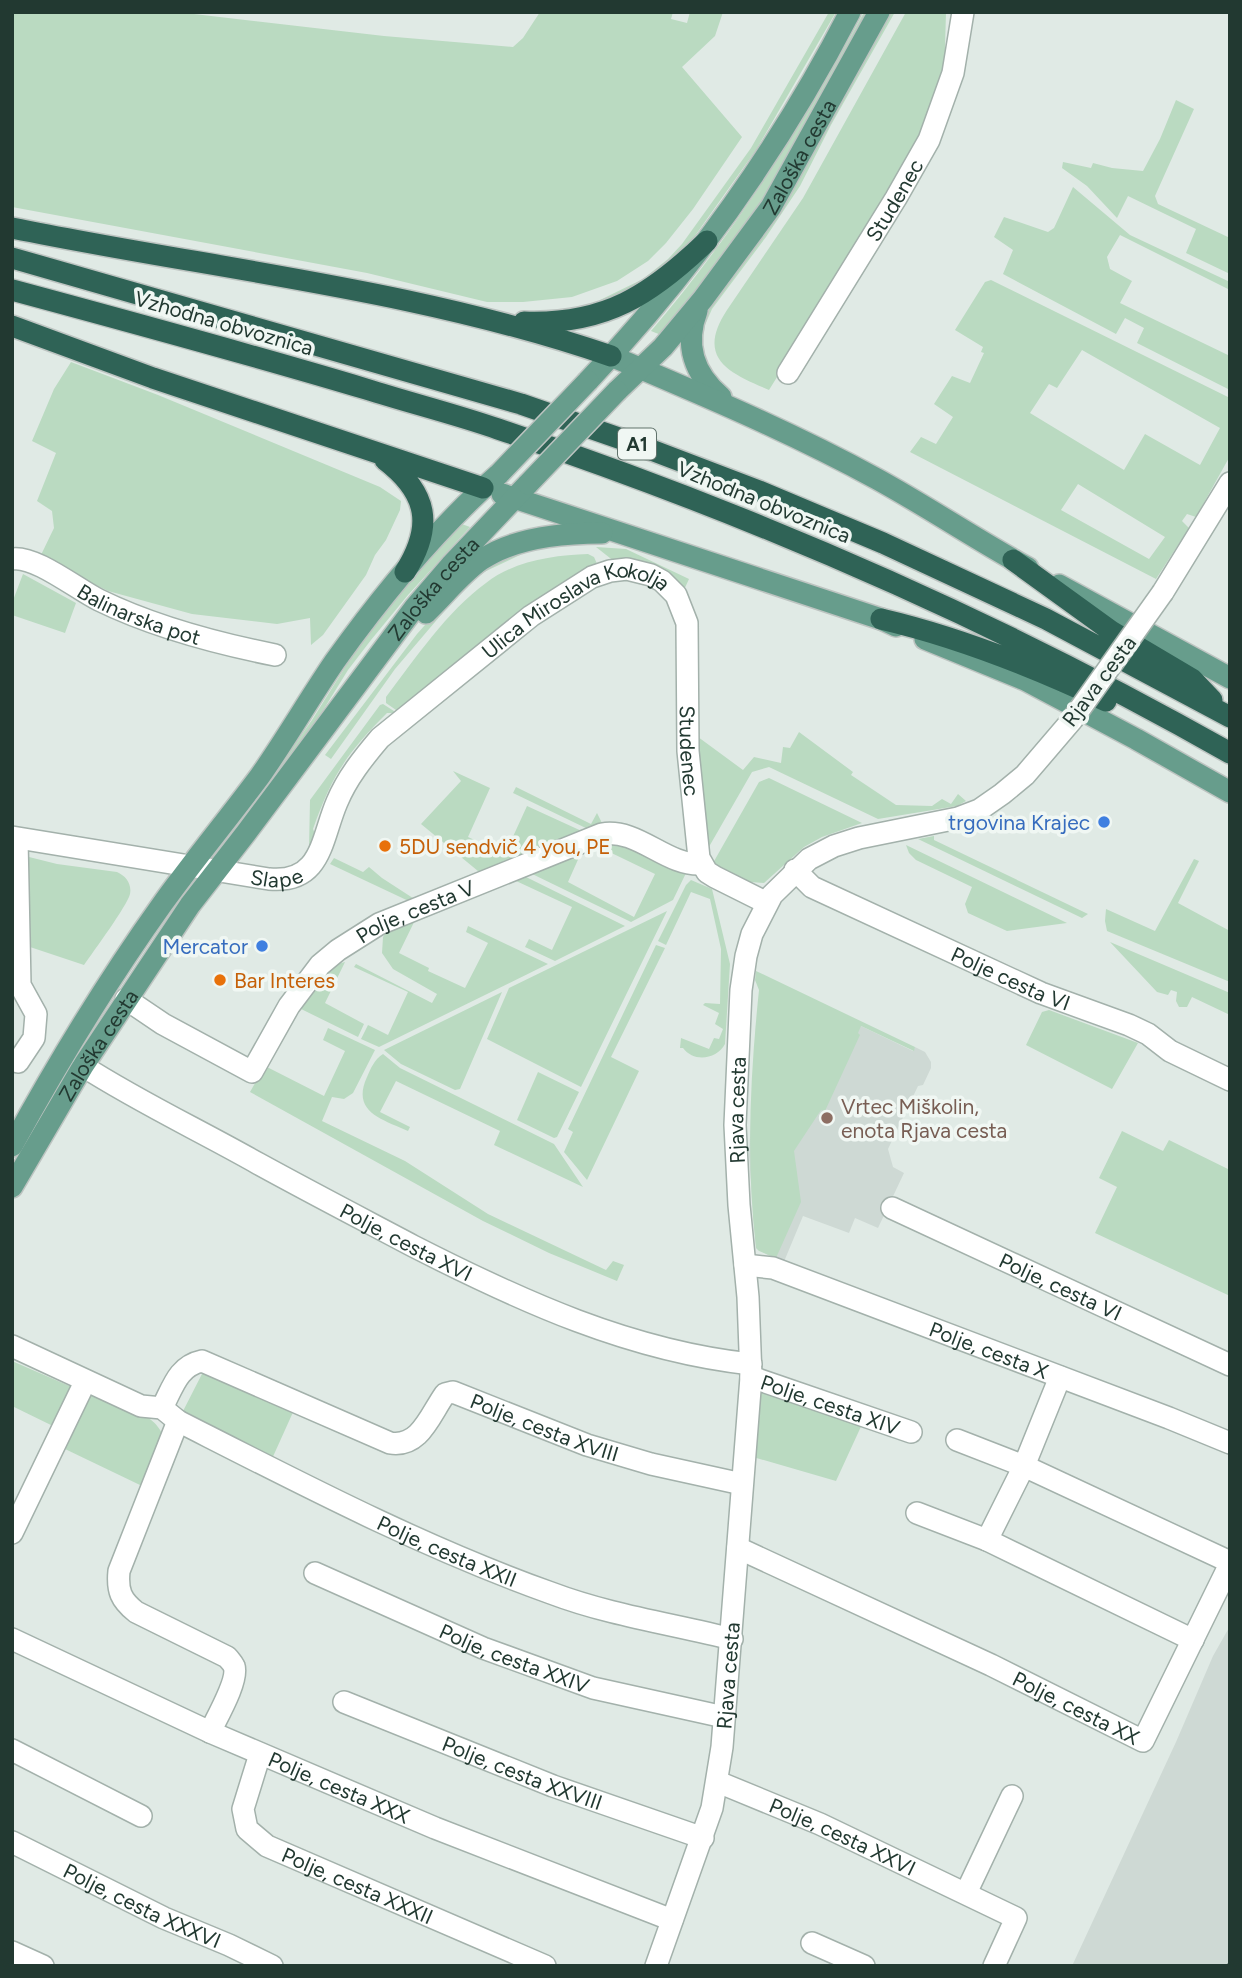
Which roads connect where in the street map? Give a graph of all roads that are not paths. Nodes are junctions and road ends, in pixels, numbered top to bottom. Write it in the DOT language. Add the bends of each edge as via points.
graph roads {
  1 [pos="850,12"];
  2 [pos="879,12"];
  3 [pos="963,12"];
  4 [pos="12,229"];
  5 [pos="707,241"];
  6 [pos="12,258"];
  7 [pos="12,290"];
  8 [pos="703,299"];
  9 [pos="487,318"];
  10 [pos="12,326"];
  11 [pos="611,356"];
  12 [pos="641,369"];
  13 [pos="788,373"];
  14 [pos="740,410"];
  15 [pos="369,449"];
  16 [pos="491,481"];
  17 [pos="1230,483"];
  18 [pos="521,491"];
  19 [pos="630,535"];
  20 [pos="12,558"];
  21 [pos="1013,560"];
  22 [pos="405,572"];
  23 [pos="881,619"];
  24 [pos="688,635"];
  25 [pos="382,651"];
  26 [pos="275,654"];
  27 [pos="475,660"];
  28 [pos="1230,678"];
  29 [pos="1229,716"];
  30 [pos="1196,733"];
  31 [pos="1230,752"];
  32 [pos="1230,792"];
  33 [pos="14,838"];
  34 [pos="701,864"];
  35 [pos="191,866"];
  36 [pos="795,870"];
  37 [pos="218,871"];
  38 [pos="767,903"];
  39 [pos="126,999"];
  40 [pos="19,1062"];
  41 [pos="83,1066"];
  42 [pos="1230,1080"];
  43 [pos="12,1146"];
  44 [pos="12,1187"];
  45 [pos="892,1208"];
  46 [pos="745,1265"];
  47 [pos="12,1346"];
  48 [pos="1230,1365"];
  49 [pos="751,1370"];
  50 [pos="1060,1377"];
  51 [pos="85,1382"];
  52 [pos="170,1415"];
  53 [pos="911,1432"];
  54 [pos="957,1440"];
  55 [pos="1230,1443"];
  56 [pos="1024,1466"];
  57 [pos="742,1484"];
  58 [pos="917,1513"];
  59 [pos="12,1533"];
  60 [pos="987,1540"];
  61 [pos="738,1548"];
  62 [pos="1230,1563"];
  63 [pos="315,1573"];
  64 [pos="12,1639"];
  65 [pos="732,1639"];
  66 [pos="1193,1640"];
  67 [pos="344,1702"];
  68 [pos="724,1717"];
  69 [pos="210,1732"];
  70 [pos="12,1750"];
  71 [pos="260,1754"];
  72 [pos="718,1782"];
  73 [pos="1012,1796"];
  74 [pos="141,1815"];
  75 [pos="702,1838"];
  76 [pos="12,1842"];
  77 [pos="966,1893"];
  78 [pos="672,1920"];
  79 [pos="812,1942"];
  80 [pos="12,1952"];
  81 [pos="43,1966"];
  82 [pos="272,1966"];
  83 [pos="545,1966"];
  84 [pos="656,1966"];
  85 [pos="864,1966"];
  86 [pos="994,1966"];
  1 -- 5 [label="main road, Zaloška cesta" via="777,140"];
  2 -- 8 [label="main road, Zaloška cesta" via="771,207"];
  3 -- 13 [label="street, Studenec" via="953,73 929,140"];
  4 -- 9 [label="highway"];
  5 -- 9 [label="highway" via="650,290 596,314 538,323"];
  5 -- 11 [label="main road, Zaloška cesta"];
  6 -- 29 [label="highway, Vzhodna obvoznica / A1" via="521,404 634,443 883,543 1046,619"];
  7 -- 30 [label="highway, Vzhodna obvoznica / A1" via="457,416 622,472 874,573 1023,643"];
  8 -- 12 [label="main road, Zaloška cesta"];
  8 -- 14 [label="main road" via="692,328 693,360 713,391"];
  9 -- 11 [label="highway"];
  10 -- 15 [label="highway"];
  11 -- 12 [label="main road"];
  11 -- 16 [label="main road, Zaloška cesta, bridge"];
  12 -- 14 [label="main road"];
  12 -- 18 [label="main road, Zaloška cesta, bridge"];
  14 -- 21 [label="main road" via="885,483"];
  15 -- 16 [label="highway"];
  15 -- 22 [label="highway" via="399,470 423,509 417,552"];
  16 -- 18 [label="main road"];
  16 -- 22 [label="main road, Zaloška cesta"];
  17 -- 36 [label="street, Rjava cesta, bridge" via="1163,592 1072,720 1024,775 979,810 845,842"];
  18 -- 19 [label="main road"];
  18 -- 25 [label="main road, Zaloška cesta" via="451,565"];
  19 -- 23 [label="main road"];
  19 -- 25 [label="main road" via="561,535 489,555"];
  20 -- 26 [label="street, Balinarska pot" via="30,561 100,601 168,628"];
  21 -- 28 [label="main road"];
  21 -- 29 [label="highway" via="1111,631 1192,680"];
  22 -- 35 [label="main road, Zaloška cesta" via="335,662 261,774"];
  23 -- 30 [label="highway" via="1026,666 1149,723"];
  23 -- 32 [label="main road" via="1025,681"];
  24 -- 27 [label="street, Ulica Miroslava Kokolja" via="680,601 662,581 627,569 592,577"];
  24 -- 34 [label="street, Studenec" via="688,751"];
  25 -- 37 [label="main road, Zaloška cesta"];
  27 -- 37 [label="street, Slape" via="366,754 336,803 320,852 306,870 279,880"];
  30 -- 31 [label="highway, Vzhodna obvoznica / A1"];
  33 -- 35 [label="street, Slape"];
  33 -- 40 [label="street" via="20,985 36,1014 34,1038"];
  34 -- 38 [label="street, Polje, cesta V" via="715,877"];
  34 -- 39 [label="street, Polje, cesta V" via="687,864 620,833 602,834 380,924 320,965 289,1006 252,1072"];
  35 -- 37 [label="street, Slape"];
  35 -- 43 [label="main road, Zaloška cesta" via="102,995"];
  36 -- 38 [label="street, Rjava cesta"];
  36 -- 42 [label="street, Polje cesta VI" via="811,887 1041,993 1129,1025"];
  37 -- 39 [label="main road, Zaloška cesta"];
  38 -- 46 [label="street, Rjava cesta" via="749,943 740,1005 735,1125"];
  39 -- 41 [label="main road, Zaloška cesta"];
  41 -- 44 [label="main road, Zaloška cesta"];
  41 -- 49 [label="street, Polje, cesta XVI" via="318,1197 471,1275 624,1338"];
  45 -- 48 [label="street, Polje, cesta VI"];
  46 -- 49 [label="street, Rjava cesta"];
  46 -- 50 [label="street, Polje, cesta X" via="773,1268"];
  47 -- 51 [label="street, Polje, cesta XXII"];
  49 -- 53 [label="street, Polje, cesta XIV"];
  49 -- 57 [label="street, Rjava cesta"];
  50 -- 55 [label="street, Polje, cesta X"];
  50 -- 56 [label="street"];
  51 -- 52 [label="street, Polje, cesta XXII"];
  51 -- 59 [label="street"];
  52 -- 57 [label="street, Polje, cesta XVIII" via="183,1369 202,1361 390,1443 408,1443 421,1433 445,1394 453,1392 587,1445"];
  52 -- 65 [label="street, Polje, cesta XXII" via="378,1521 504,1576 591,1606"];
  52 -- 69 [label="street" via="119,1572 119,1593 136,1612 227,1657 234,1666 230,1689"];
  54 -- 56 [label="street"];
  56 -- 60 [label="street"];
  56 -- 62 [label="street"];
  57 -- 61 [label="street, Rjava cesta"];
  58 -- 60 [label="street"];
  60 -- 66 [label="street"];
  61 -- 65 [label="street, Rjava cesta"];
  61 -- 66 [label="street, Polje, cesta XX" via="1143,1741"];
  62 -- 66 [label="street"];
  63 -- 68 [label="street, Polje, cesta XXIV" via="483,1648 593,1688"];
  64 -- 69 [label="street, Polje, cesta XXX"];
  65 -- 68 [label="street, Rjava cesta"];
  67 -- 75 [label="street, Polje, cesta XXVIII" via="553,1786"];
  68 -- 72 [label="street, Rjava cesta"];
  69 -- 71 [label="street, Polje, cesta XXX"];
  70 -- 74 [label="street"];
  71 -- 78 [label="street, Polje, cesta XXX"];
  71 -- 83 [label="street, Polje, cesta XXXII" via="243,1809 247,1829 267,1846"];
  72 -- 75 [label="street, Rjava cesta"];
  72 -- 77 [label="street, Polje, cesta XXVI"];
  73 -- 77 [label="street"];
  75 -- 78 [label="street, Rjava cesta"];
  76 -- 82 [label="street, Polje, cesta XXXVI"];
  77 -- 86 [label="street, Polje, cesta XXVI" via="1016,1918"];
  78 -- 84 [label="street, Rjava cesta"];
  79 -- 85 [label="street"];
  80 -- 81 [label="street"];
}
